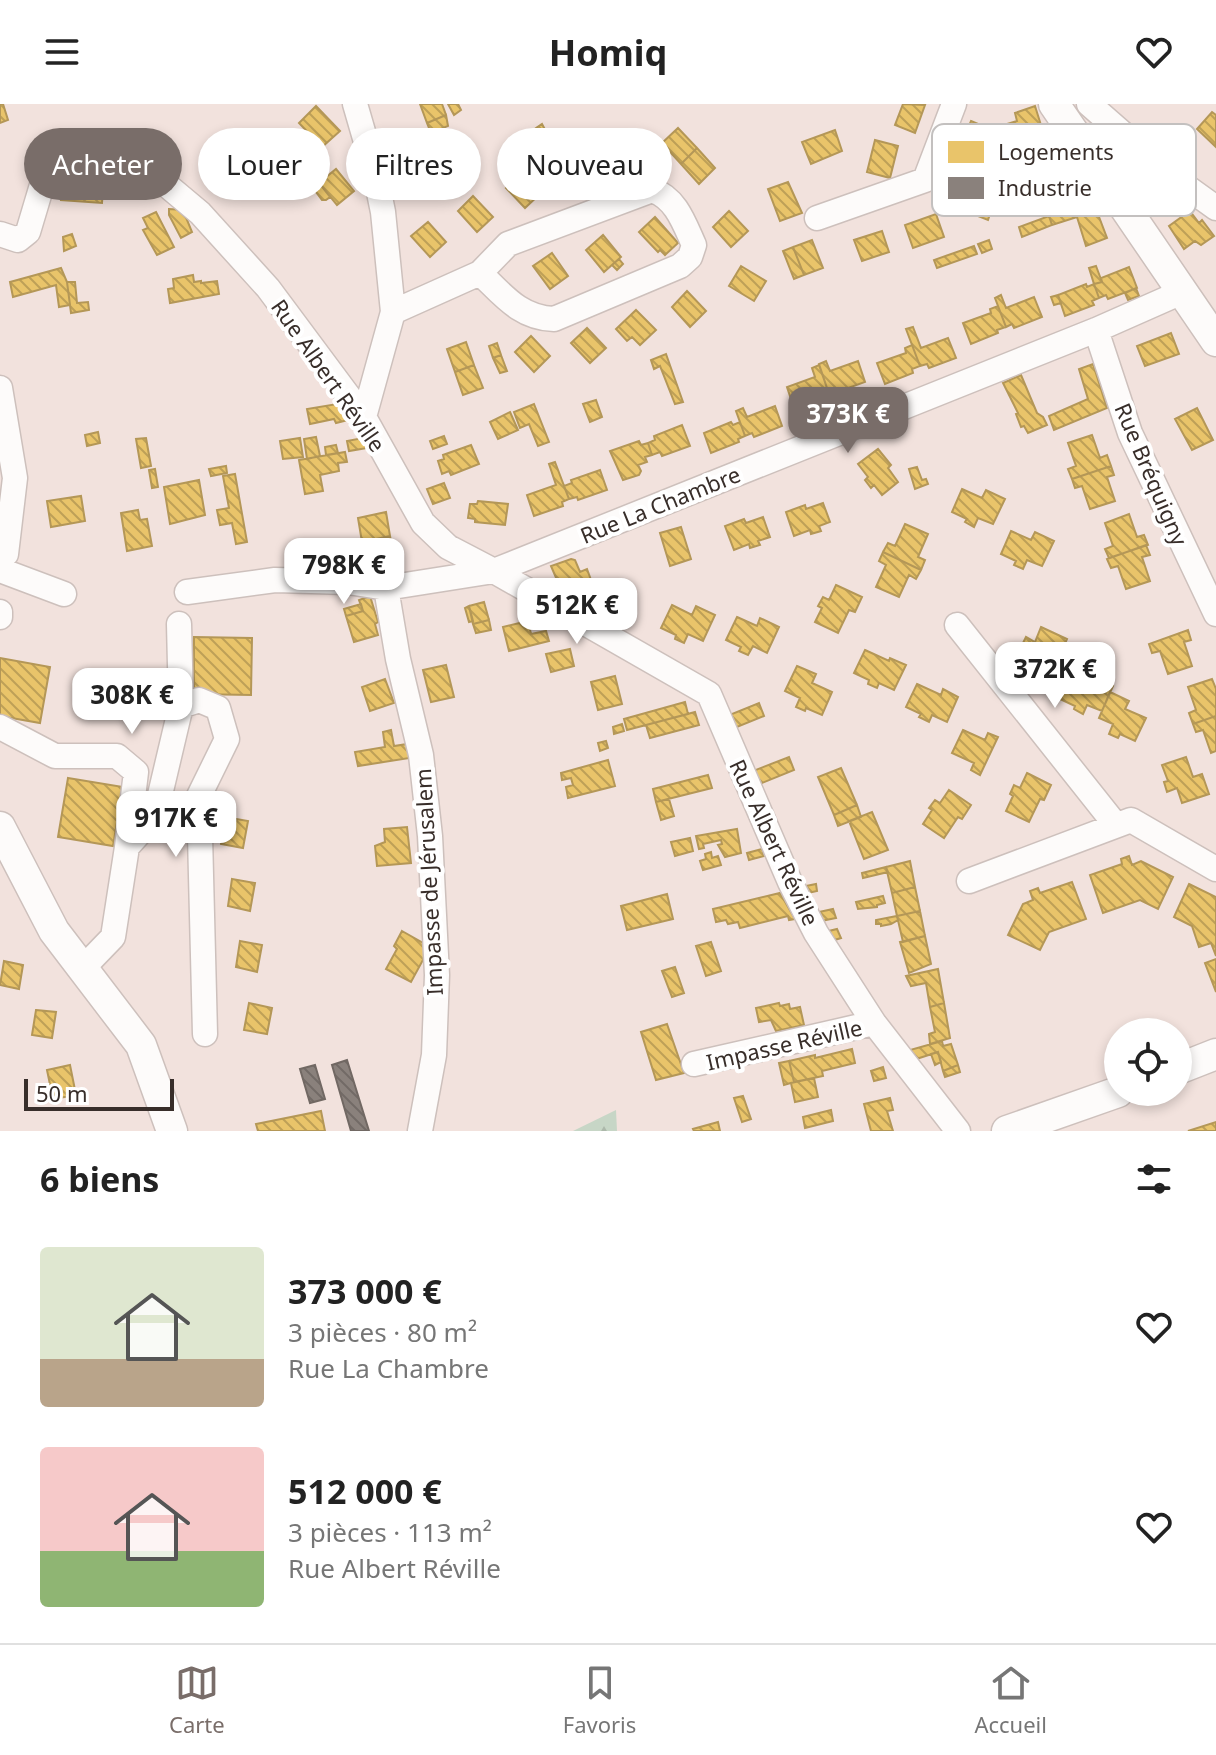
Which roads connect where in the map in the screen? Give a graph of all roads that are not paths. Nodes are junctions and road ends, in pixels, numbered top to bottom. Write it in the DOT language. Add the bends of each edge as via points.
graph roads {
  1 [pos="355,104"];
  2 [pos="954,104"];
  3 [pos="1054,104"];
  4 [pos="1089,104"];
  5 [pos="946,124"];
  6 [pos="1068,124"];
  7 [pos="1112,124"];
  8 [pos="932,162"];
  9 [pos="1196,194"];
  10 [pos="1216,208"];
  11 [pos="1130,216"];
  12 [pos="817,218"];
  13 [pos="0,234"];
  14 [pos="480,273"];
  15 [pos="1182,292"];
  16 [pos="393,312"];
  17 [pos="1096,330"];
  18 [pos="1216,341"];
  19 [pos="0,388"];
  20 [pos="364,417"];
  21 [pos="3,562"];
  22 [pos="494,571"];
  23 [pos="386,588"];
  24 [pos="187,592"];
  25 [pos="64,594"];
  26 [pos="1216,614"];
  27 [pos="179,624"];
  28 [pos="957,625"];
  29 [pos="181,706"];
  30 [pos="0,727"];
  31 [pos="1115,824"];
  32 [pos="0,827"];
  33 [pos="127,847"];
  34 [pos="1216,869"];
  35 [pos="969,881"];
  36 [pos="83,968"];
  37 [pos="874,1023"];
  38 [pos="205,1034"];
  39 [pos="1216,1054"];
  40 [pos="1192,1063"];
  41 [pos="694,1064"];
  42 [pos="1104,1097"];
  43 [pos="172,1131"];
  44 [pos="420,1131"];
  45 [pos="958,1131"];
  46 [pos="1007,1131"];
  1 -- 16 [label="street" via="383,212"];
  2 -- 5 [label="street"];
  3 -- 6 [label="street"];
  4 -- 7 [label="street"];
  8 -- 12 [label="street" via="925,180"];
  9 -- 10 [label="street"];
  11 -- 15 [label="street"];
  13 -- 20 [label="street, Rue Albert Réville" via="18,240 28,232 48,165 61,150 81,148 122,158 163,182 200,213 268,288"];
  14 -- 14 [label="street" via="508,244 652,190 675,205 694,245 680,266 554,319 514,306"];
  14 -- 16 [label="street"];
  15 -- 17 [label="street, Rue La Chambre"];
  15 -- 18 [label="street"];
  16 -- 20 [label="street"];
  17 -- 22 [label="street, Rue La Chambre"];
  17 -- 26 [label="street, Rue Bréquigny" via="1130,433"];
  19 -- 21 [label="street" via="15,478"];
  20 -- 22 [label="street, Rue Albert Réville" via="423,523 448,547"];
  21 -- 25 [label="street"];
  22 -- 23 [label="street, Rue La Chambre"];
  22 -- 37 [label="street, Rue Albert Réville" via="709,694 790,882"];
  23 -- 24 [label="street, Rue La Chambre" via="275,580"];
  23 -- 44 [label="street, Impasse de Jérusalem" via="421,755 430,836 437,975 434,1055"];
  27 -- 29 [label="street"];
  28 -- 31 [label="street"];
  29 -- 33 [label="street" via="155,816"];
  29 -- 38 [label="street" via="199,700 218,708 227,739 199,796"];
  30 -- 33 [label="street" via="55,756 117,756 136,772"];
  31 -- 34 [label="street" via="1131,820"];
  31 -- 35 [label="street"];
  32 -- 36 [label="street" via="54,931"];
  33 -- 36 [label="street" via="113,937"];
  36 -- 43 [label="street" via="141,1045"];
  37 -- 41 [label="street, Impasse Réville"];
  37 -- 45 [label="street, Rue Albert Réville"];
  39 -- 40 [label="street"];
  42 -- 46 [label="street"];
}
